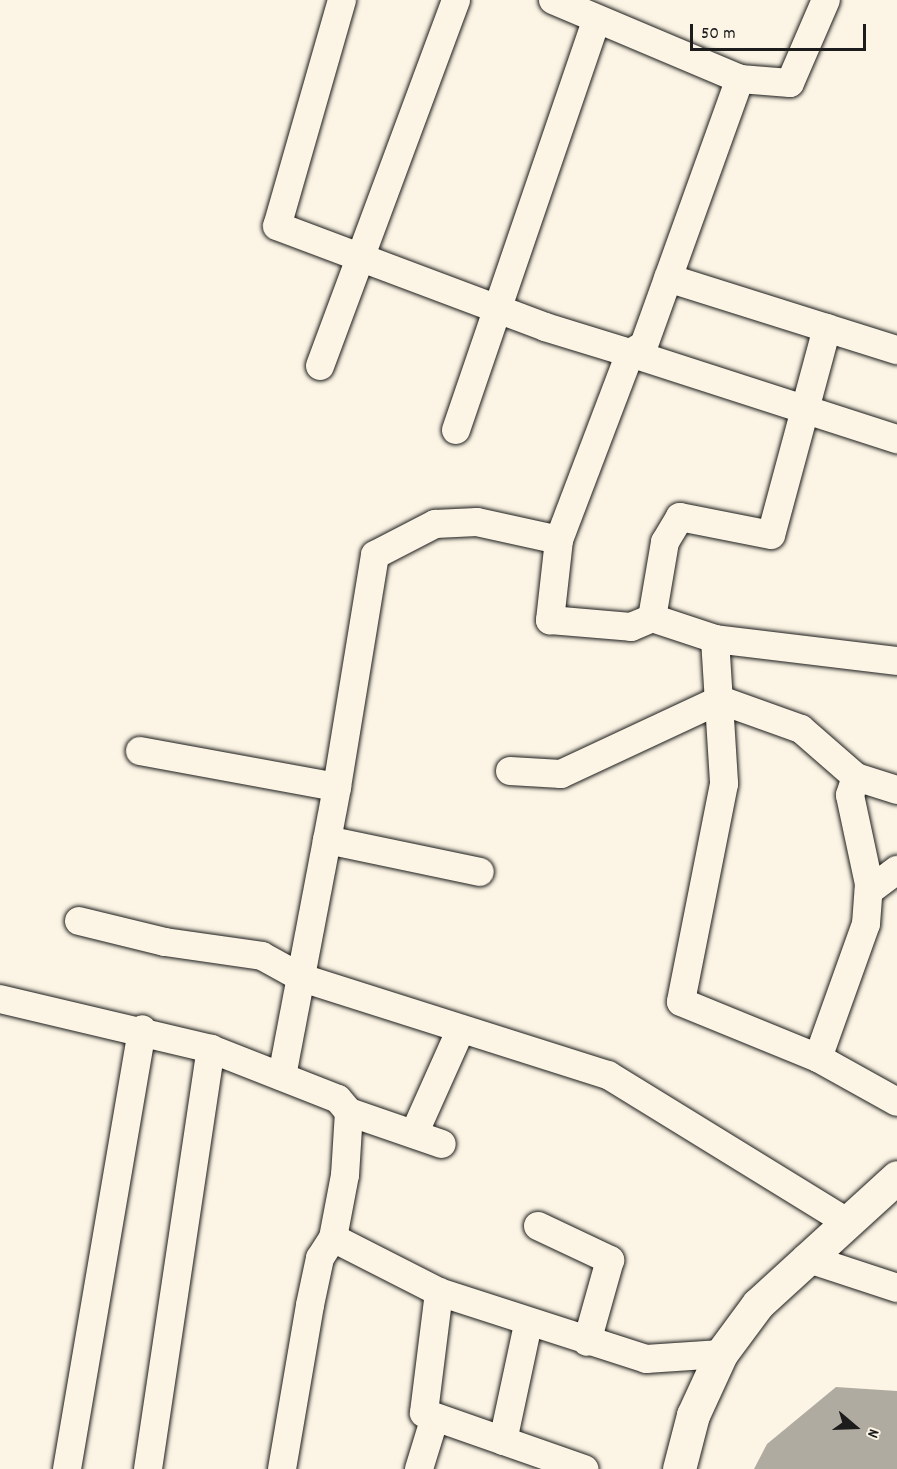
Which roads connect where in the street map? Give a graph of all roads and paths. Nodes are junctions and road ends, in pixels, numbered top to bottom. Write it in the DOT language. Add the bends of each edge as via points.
graph roads {
  1 [pos="342,0"];
  2 [pos="456,0"];
  3 [pos="553,0"];
  4 [pos="826,0"];
  5 [pos="596,21"];
  6 [pos="740,79"];
  7 [pos="364,259"];
  8 [pos="668,278"];
  9 [pos="496,308"];
  10 [pos="827,328"];
  11 [pos="897,350"];
  12 [pos="630,353"];
  13 [pos="320,366"];
  14 [pos="805,409"];
  15 [pos="456,430"];
  16 [pos="897,439"];
  17 [pos="559,540"];
  18 [pos="652,618"];
  19 [pos="715,639"];
  20 [pos="897,661"];
  21 [pos="720,700"];
  22 [pos="140,751"];
  23 [pos="510,771"];
  24 [pos="856,777"];
  25 [pos="337,787"];
  26 [pos="897,790"];
  27 [pos="327,840"];
  28 [pos="897,870"];
  29 [pos="480,872"];
  30 [pos="869,891"];
  31 [pos="80,921"];
  32 [pos="302,978"];
  33 [pos="0,999"];
  34 [pos="142,1029"];
  35 [pos="461,1029"];
  36 [pos="211,1049"];
  37 [pos="818,1058"];
  38 [pos="282,1076"];
  39 [pos="897,1102"];
  40 [pos="349,1112"];
  41 [pos="414,1134"];
  42 [pos="442,1144"];
  43 [pos="896,1179"];
  44 [pos="849,1223"];
  45 [pos="538,1226"];
  46 [pos="333,1238"];
  47 [pos="806,1258"];
  48 [pos="897,1288"];
  49 [pos="439,1292"];
  50 [pos="528,1324"];
  51 [pos="587,1342"];
  52 [pos="722,1354"];
  53 [pos="435,1417"];
  54 [pos="503,1441"];
  55 [pos="290,1466"];
  56 [pos="67,1469"];
  57 [pos="148,1469"];
  58 [pos="419,1469"];
  59 [pos="584,1469"];
  60 [pos="680,1469"];
  1 -- 7 [label="street" via="277,226"];
  2 -- 7 [label="street"];
  3 -- 5 [label="street"];
  4 -- 6 [label="street" via="790,83"];
  5 -- 6 [label="street"];
  5 -- 9 [label="street"];
  6 -- 8 [label="street"];
  7 -- 9 [label="street"];
  7 -- 13 [label="street"];
  8 -- 10 [label="street"];
  8 -- 12 [label="street" via="644,345"];
  9 -- 12 [label="street"];
  9 -- 15 [label="street"];
  10 -- 11 [label="street"];
  10 -- 14 [label="street"];
  12 -- 14 [label="street"];
  12 -- 17 [label="street"];
  14 -- 16 [label="street"];
  14 -- 18 [label="street" via="771,534 680,516 665,542"];
  17 -- 18 [label="street" via="550,620 631,627"];
  17 -- 25 [label="street" via="477,522 435,524 375,555"];
  18 -- 19 [label="street"];
  19 -- 20 [label="street"];
  19 -- 21 [label="street"];
  21 -- 23 [label="street" via="561,774"];
  21 -- 24 [label="street" via="801,729"];
  21 -- 37 [label="street" via="724,784 681,1002"];
  22 -- 25 [label="street"];
  24 -- 26 [label="street"];
  24 -- 30 [label="street" via="850,795"];
  25 -- 27 [label="street"];
  27 -- 29 [label="street"];
  27 -- 32 [label="street"];
  28 -- 30 [label="street"];
  30 -- 37 [label="street" via="866,924"];
  31 -- 32 [label="street" via="165,942 262,956"];
  32 -- 35 [label="street"];
  32 -- 38 [label="street"];
  33 -- 34 [label="street"];
  34 -- 36 [label="street"];
  34 -- 56 [label="street"];
  35 -- 41 [label="street"];
  35 -- 44 [label="street" via="608,1075"];
  36 -- 38 [label="street"];
  36 -- 57 [label="street"];
  37 -- 39 [label="street"];
  38 -- 40 [label="street" via="338,1099"];
  40 -- 41 [label="street"];
  40 -- 46 [label="street" via="345,1175"];
  41 -- 42 [label="street"];
  43 -- 44 [label="main road"];
  44 -- 47 [label="main road"];
  45 -- 51 [label="street" via="610,1260"];
  46 -- 49 [label="street"];
  46 -- 55 [label="street" via="320,1258"];
  47 -- 48 [label="street"];
  47 -- 52 [label="main road" via="758,1304"];
  49 -- 50 [label="street"];
  49 -- 53 [label="street" via="423,1399 424,1413"];
  50 -- 51 [label="street"];
  50 -- 54 [label="street"];
  51 -- 52 [label="street" via="646,1359"];
  52 -- 60 [label="main road" via="693,1415"];
  53 -- 54 [label="street"];
  53 -- 58 [label="street"];
  54 -- 59 [label="street"];
}
